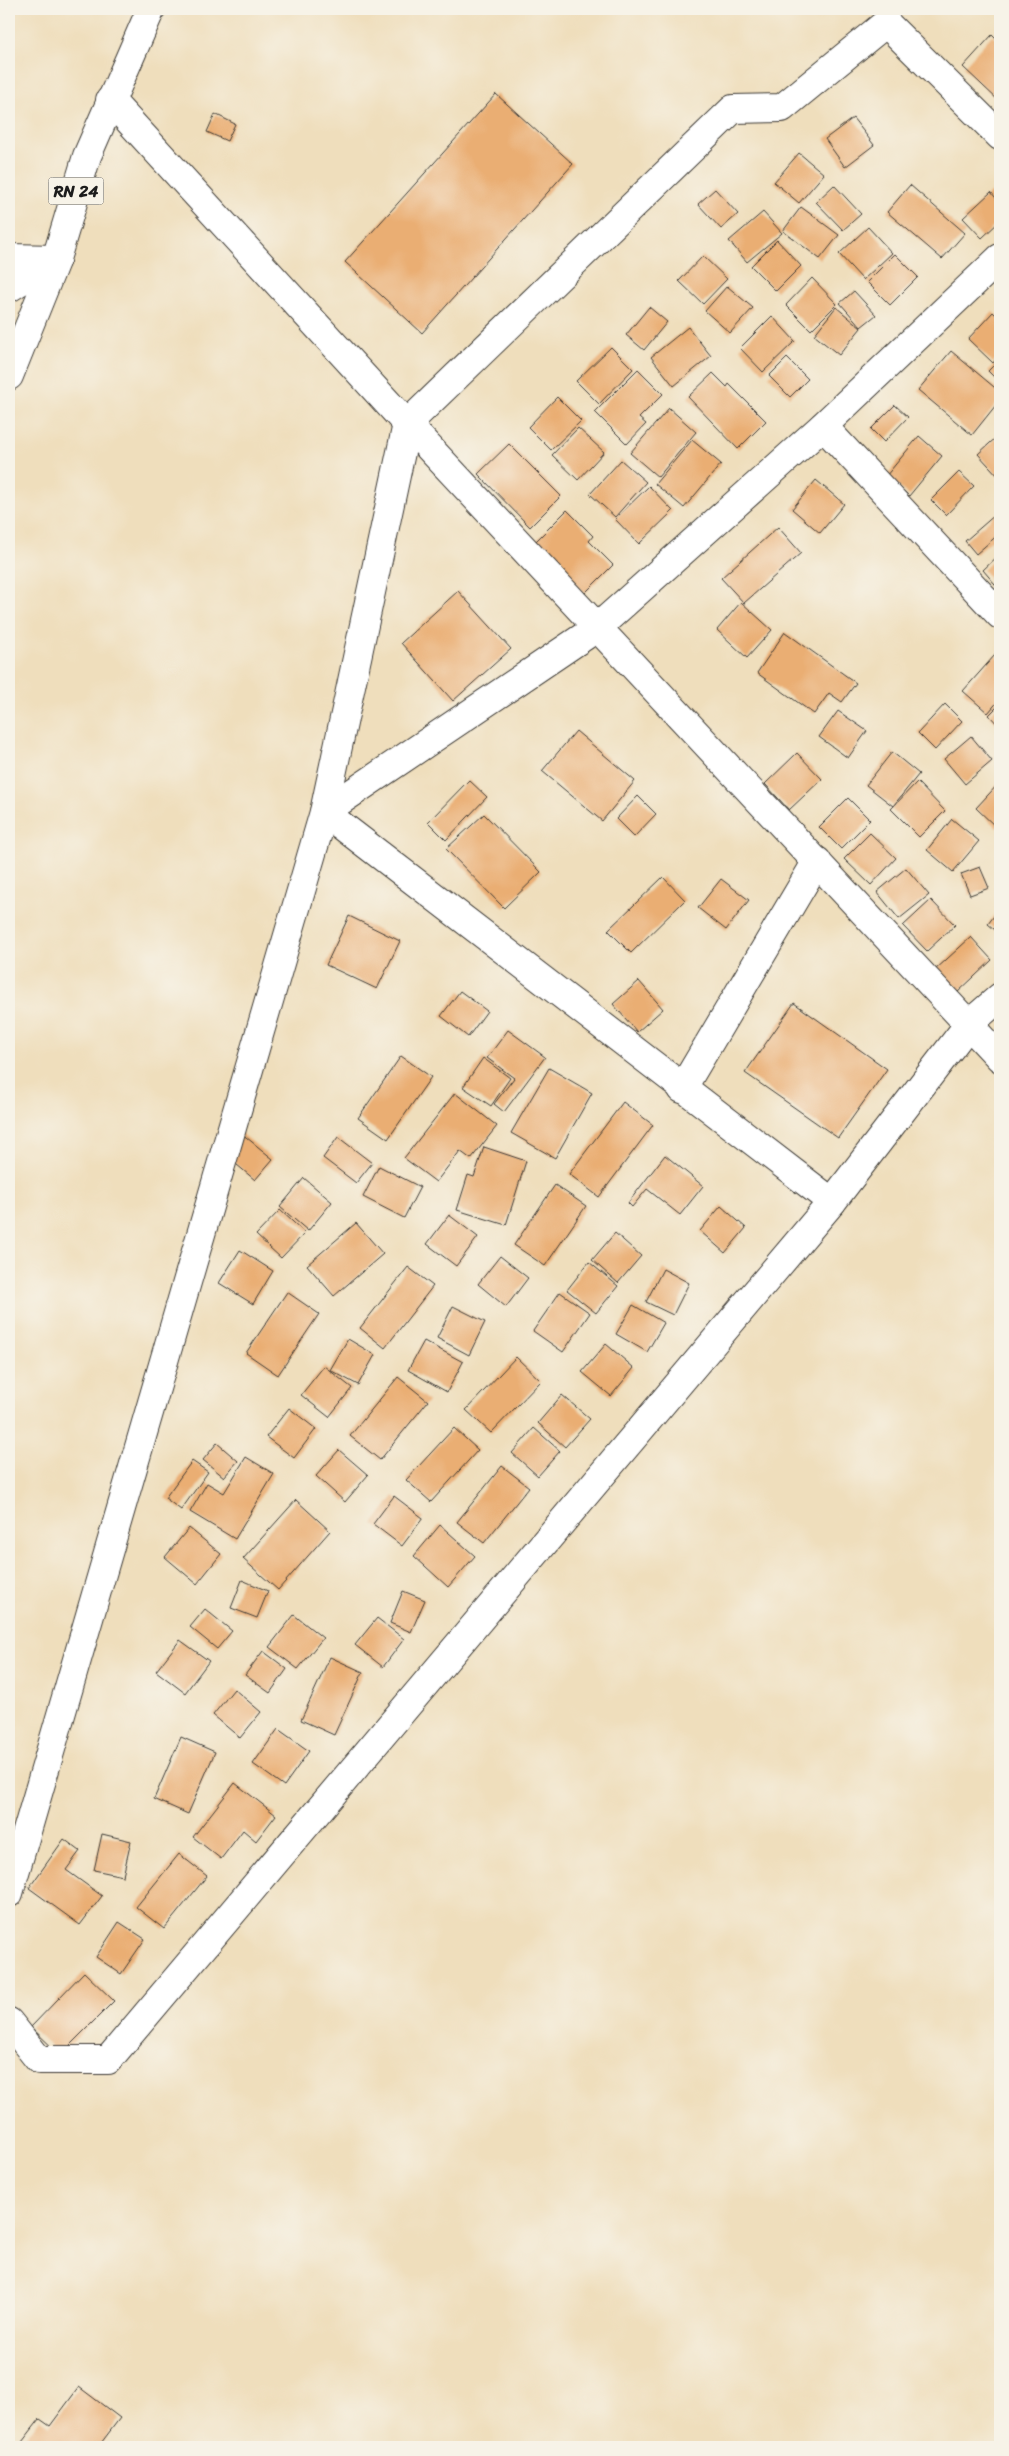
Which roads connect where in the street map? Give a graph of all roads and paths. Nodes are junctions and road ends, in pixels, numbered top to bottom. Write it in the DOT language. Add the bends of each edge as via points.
graph roads {
  1 [pos="152,9"];
  2 [pos="110,100"];
  3 [pos="1000,136"];
  4 [pos="9,258"];
  5 [pos="1000,258"];
  6 [pos="56,259"];
  7 [pos="9,288"];
  8 [pos="9,376"];
  9 [pos="407,424"];
  10 [pos="823,426"];
  11 [pos="1000,615"];
  12 [pos="598,628"];
  13 [pos="324,812"];
  14 [pos="817,861"];
  15 [pos="1000,997"];
  16 [pos="969,1024"];
  17 [pos="1000,1058"];
  18 [pos="682,1089"];
  19 [pos="832,1202"];
  20 [pos="9,1893"];
  21 [pos="9,2022"];
  1 -- 2 [label="street, RN 24"];
  2 -- 6 [label="street, RN 24" via="87,156"];
  2 -- 9 [label="street"];
  3 -- 9 [label="street" via="886,23 782,108 733,109"];
  4 -- 6 [label="street"];
  5 -- 10 [label="street"];
  6 -- 7 [label="street"];
  6 -- 8 [label="street, RN 24"];
  9 -- 12 [label="street"];
  9 -- 13 [label="street"];
  10 -- 11 [label="street"];
  10 -- 12 [label="street"];
  12 -- 13 [label="street"];
  12 -- 14 [label="street"];
  13 -- 18 [label="street"];
  13 -- 20 [label="street"];
  14 -- 16 [label="street"];
  14 -- 18 [label="street"];
  15 -- 16 [label="street"];
  16 -- 17 [label="street"];
  16 -- 19 [label="street"];
  18 -- 19 [label="street"];
  19 -- 21 [label="street" via="108,2060 39,2060"];
}
